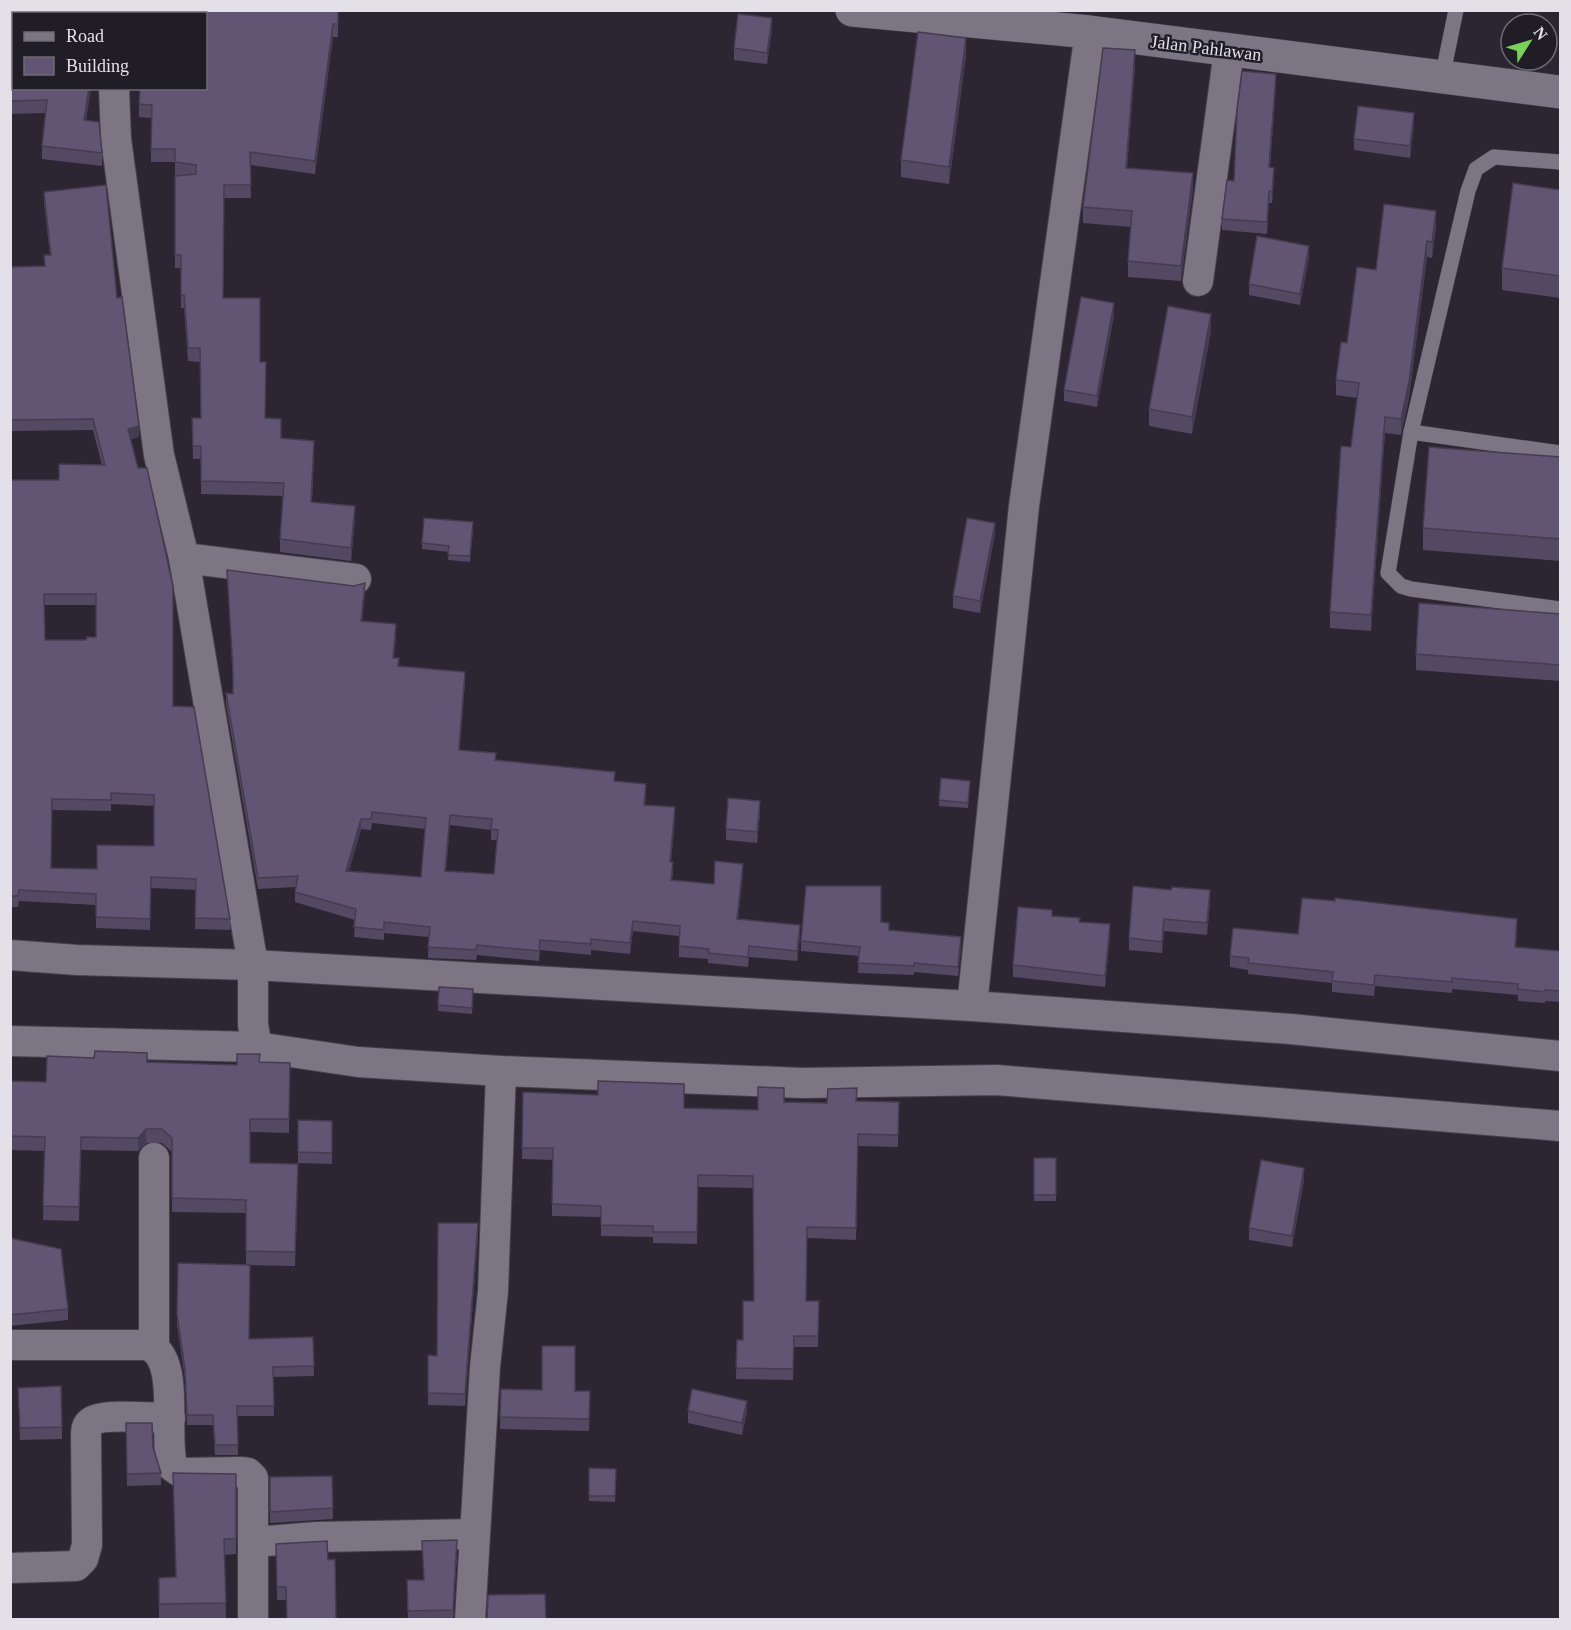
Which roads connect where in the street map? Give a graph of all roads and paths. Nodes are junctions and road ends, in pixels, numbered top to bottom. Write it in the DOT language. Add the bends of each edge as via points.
graph roads {
  1 [pos="852,10"];
  2 [pos="1456,10"];
  3 [pos="1090,32"];
  4 [pos="1229,51"];
  5 [pos="1442,78"];
  6 [pos="114,90"];
  7 [pos="1560,92"];
  8 [pos="1560,162"];
  9 [pos="1198,281"];
  10 [pos="1412,432"];
  11 [pos="1560,453"];
  12 [pos="184,558"];
  13 [pos="356,579"];
  14 [pos="1560,609"];
  15 [pos="10,955"];
  16 [pos="254,970"];
  17 [pos="972,1006"];
  18 [pos="255,1036"];
  19 [pos="10,1041"];
  20 [pos="1560,1056"];
  21 [pos="501,1071"];
  22 [pos="1560,1126"];
  23 [pos="154,1158"];
  24 [pos="10,1345"];
  25 [pos="154,1348"];
  26 [pos="170,1418"];
  27 [pos="474,1534"];
  28 [pos="254,1542"];
  29 [pos="10,1568"];
  30 [pos="253,1620"];
  31 [pos="470,1620"];
  1 -- 3 [label="street, Jalan Pahlawan"];
  2 -- 5 [label="lane"];
  3 -- 4 [label="street, Jalan Pahlawan"];
  3 -- 17 [label="street" via="1024,506"];
  4 -- 5 [label="street, Jalan Pahlawan"];
  4 -- 9 [label="street"];
  5 -- 7 [label="street, Jalan Pahlawan"];
  6 -- 12 [label="street" via="116,139 159,455"];
  8 -- 10 [label="lane" via="1494,157 1476,169"];
  10 -- 11 [label="lane"];
  10 -- 14 [label="lane" via="1388,573 1393,581 1411,589"];
  12 -- 13 [label="street"];
  12 -- 16 [label="street"];
  15 -- 16 [label="street"];
  16 -- 17 [label="street"];
  16 -- 18 [label="street"];
  17 -- 20 [label="street" via="1291,1029"];
  18 -- 19 [label="street"];
  18 -- 21 [label="street" via="358,1062"];
  21 -- 22 [label="street" via="803,1083 996,1080"];
  21 -- 27 [label="street" via="493,1291"];
  23 -- 25 [label="street"];
  24 -- 25 [label="street" via="136,1344"];
  25 -- 26 [label="street" via="166,1369"];
  26 -- 28 [label="street" via="171,1462 177,1472 240,1472 253,1478"];
  26 -- 29 [label="street" via="91,1421 86,1435 87,1545 83,1558 76,1566"];
  27 -- 28 [label="street"];
  27 -- 31 [label="street"];
  28 -- 30 [label="street"];
}
